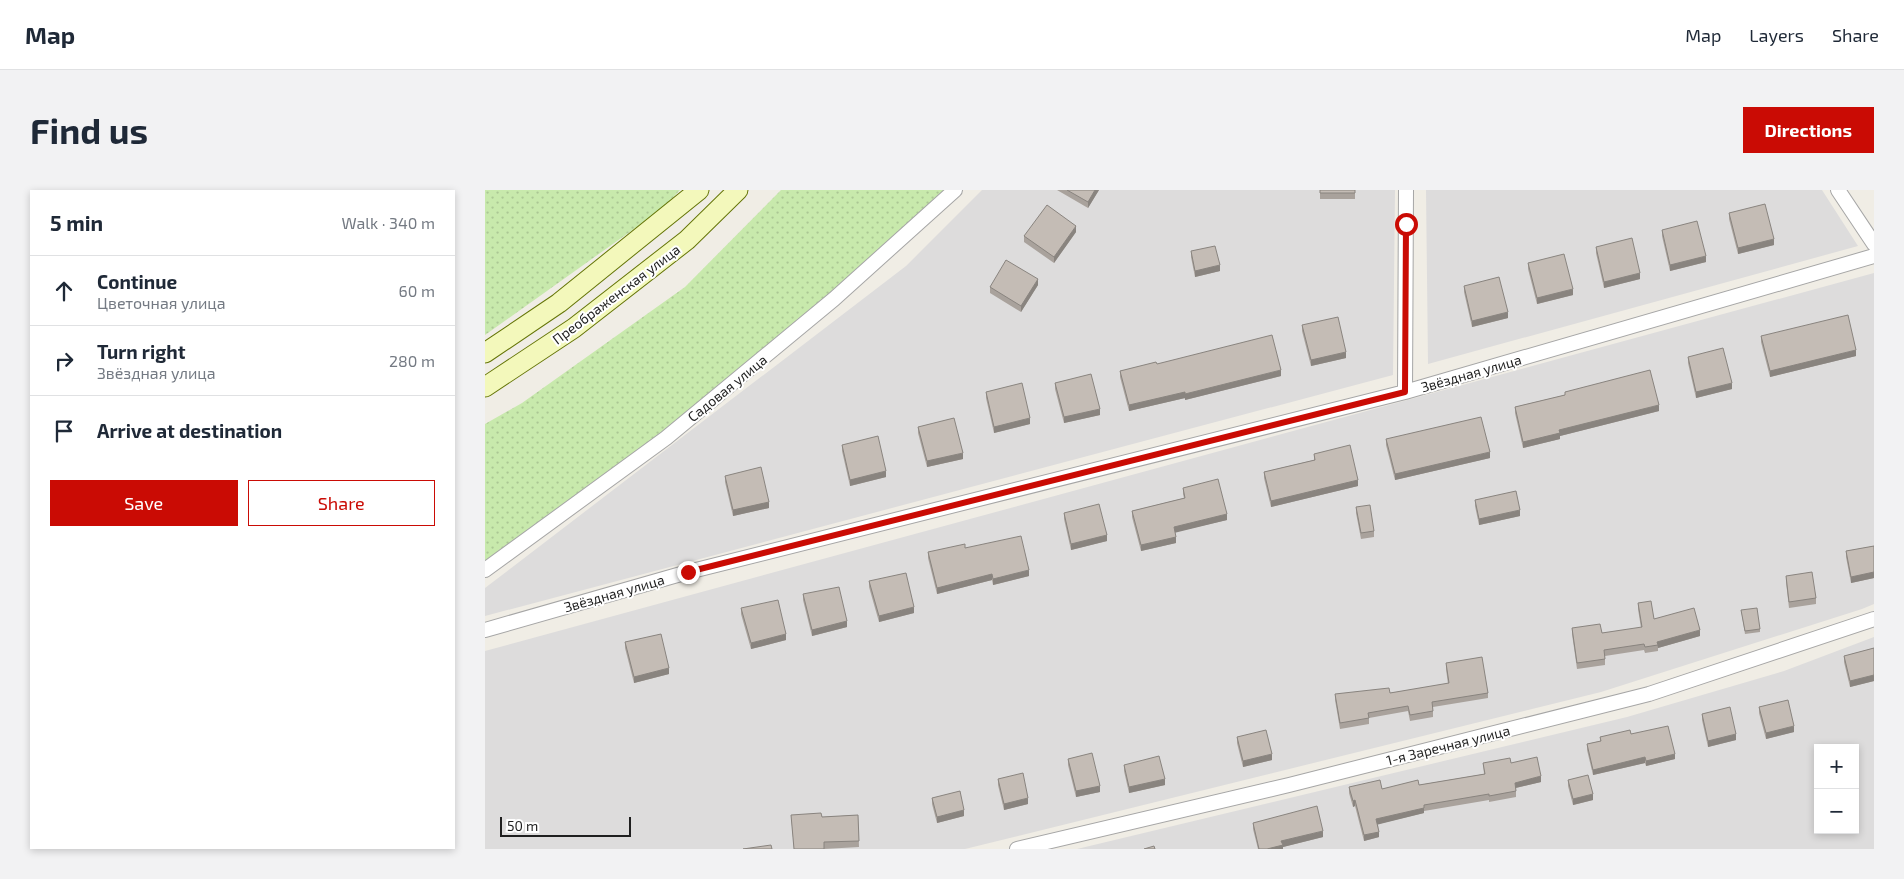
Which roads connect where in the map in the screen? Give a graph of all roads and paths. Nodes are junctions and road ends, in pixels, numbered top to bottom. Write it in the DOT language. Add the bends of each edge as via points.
graph roads {
  1 [pos="699,190"];
  2 [pos="738,190"];
  3 [pos="955,190"];
  4 [pos="1406,190"];
  5 [pos="1838,190"];
  6 [pos="1874,244"];
  7 [pos="1874,256"];
  8 [pos="485,353"];
  9 [pos="485,388"];
  10 [pos="1405,392"];
  11 [pos="485,570"];
  12 [pos="1874,619"];
  13 [pos="485,630"];
  14 [pos="1017,849"];
  1 -- 8 [label="main road, Преображенская улица" via="559,303"];
  2 -- 9 [label="main road, Преображенская улица" via="687,240 575,328"];
  3 -- 11 [label="street, Садовая улица" via="834,299 666,438"];
  4 -- 10 [label="street"];
  5 -- 6 [label="street"];
  7 -- 10 [label="street, Звёздная улица"];
  10 -- 13 [label="street, Звёздная улица" via="688,572"];
  12 -- 14 [label="street, 1-я Заречная улица" via="1649,694 1289,785"];
}
